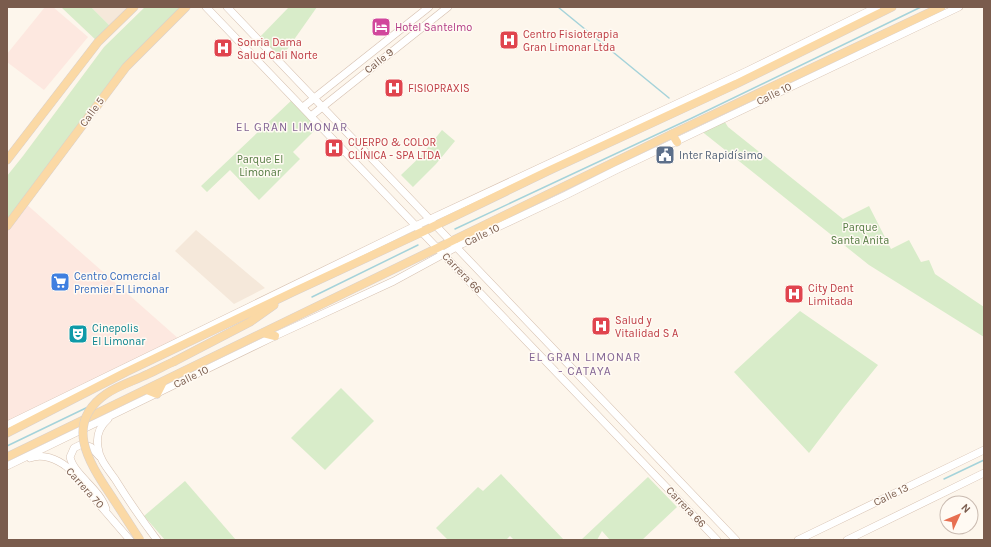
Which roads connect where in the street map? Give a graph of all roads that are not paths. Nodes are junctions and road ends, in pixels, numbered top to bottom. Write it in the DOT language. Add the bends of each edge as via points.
graph roads {
  1 [pos="134,7"];
  2 [pos="186,7"];
  3 [pos="206,7"];
  4 [pos="227,7"];
  5 [pos="429,7"];
  6 [pos="448,7"];
  7 [pos="877,7"];
  8 [pos="941,7"];
  9 [pos="959,7"];
  10 [pos="887,8"];
  11 [pos="908,27"];
  12 [pos="773,62"];
  13 [pos="314,98"];
  14 [pos="322,106"];
  15 [pos="303,108"];
  16 [pos="311,116"];
  17 [pos="7,160"];
  18 [pos="433,222"];
  19 [pos="7,226"];
  20 [pos="416,226"];
  21 [pos="422,232"];
  22 [pos="454,244"];
  23 [pos="441,252"];
  24 [pos="293,292"];
  25 [pos="290,321"];
  26 [pos="287,331"];
  27 [pos="263,333"];
  28 [pos="275,336"];
  29 [pos="141,362"];
  30 [pos="127,369"];
  31 [pos="163,382"];
  32 [pos="147,390"];
  33 [pos="157,394"];
  34 [pos="115,414"];
  35 [pos="7,425"];
  36 [pos="7,433"];
  37 [pos="984,450"];
  38 [pos="7,457"];
  39 [pos="104,462"];
  40 [pos="7,467"];
  41 [pos="984,473"];
  42 [pos="107,512"];
  43 [pos="130,540"];
  44 [pos="140,540"];
  45 [pos="157,540"];
  46 [pos="716,540"];
  47 [pos="736,540"];
  48 [pos="798,540"];
  49 [pos="848,540"];
  1 -- 17 [label="main road" via="98,42"];
  2 -- 19 [label="main road, Calle 5" via="126,67"];
  3 -- 15 [label="main road, Carrera 66"];
  4 -- 13 [label="main road, Carrera 66"];
  5 -- 13 [label="main road, Calle 9"];
  6 -- 14 [label="main road, Calle 9"];
  7 -- 12 [label="main road"];
  8 -- 11 [label="main road, Calle 10"];
  9 -- 11 [label="main road, Calle 10"];
  10 -- 12 [label="main road"];
  11 -- 22 [label="main road, Calle 10"];
  12 -- 18 [label="main road"];
  13 -- 14 [label="main road, Carrera 66"];
  13 -- 15 [label="main road, Calle 9"];
  14 -- 16 [label="main road, Calle 9"];
  14 -- 18 [label="main road, Carrera 66"];
  15 -- 16 [label="main road, Carrera 66"];
  16 -- 20 [label="main road, Carrera 66"];
  18 -- 20 [label="main road"];
  18 -- 21 [label="main road"];
  18 -- 22 [label="main road, Carrera 66"];
  20 -- 21 [label="main road, Carrera 66"];
  20 -- 29 [label="main road"];
  21 -- 23 [label="main road, Carrera 66"];
  21 -- 24 [label="main road"];
  22 -- 23 [label="main road, Calle 10"];
  22 -- 47 [label="main road, Carrera 66"];
  23 -- 25 [label="main road, Calle 10"];
  23 -- 26 [label="main road, Calle 10" via="394,281"];
  23 -- 46 [label="main road, Carrera 66"];
  24 -- 29 [label="main road"];
  24 -- 44 [label="main road, bridge" via="250,322 106,394 90,409 84,424 83,441 89,459"];
  25 -- 26 [label="main road"];
  25 -- 27 [label="main road, Calle 10"];
  26 -- 28 [label="main road, Calle 10"];
  27 -- 28 [label="main road"];
  27 -- 31 [label="main road, Calle 10"];
  28 -- 33 [label="main road, Calle 10"];
  29 -- 30 [label="main road"];
  30 -- 35 [label="main road"];
  30 -- 36 [label="main road"];
  31 -- 32 [label="main road, Calle 10"];
  31 -- 33 [label="main road"];
  32 -- 33 [label="main road"];
  32 -- 38 [label="main road, Calle 10"];
  33 -- 34 [label="main road, Calle 10"];
  34 -- 39 [label="main road" via="104,423 99,433 97,445"];
  34 -- 40 [label="main road, Calle 10"];
  37 -- 48 [label="main road, Calle 13"];
  39 -- 42 [label="main road" via="87,445 77,446 71,452 71,462 104,501"];
  39 -- 45 [label="main road"];
  40 -- 42 [label="main road, Carrera 70" via="33,457 54,459 70,470"];
  41 -- 49 [label="main road, Calle 13"];
  42 -- 43 [label="main road, Carrera 70"];
}
